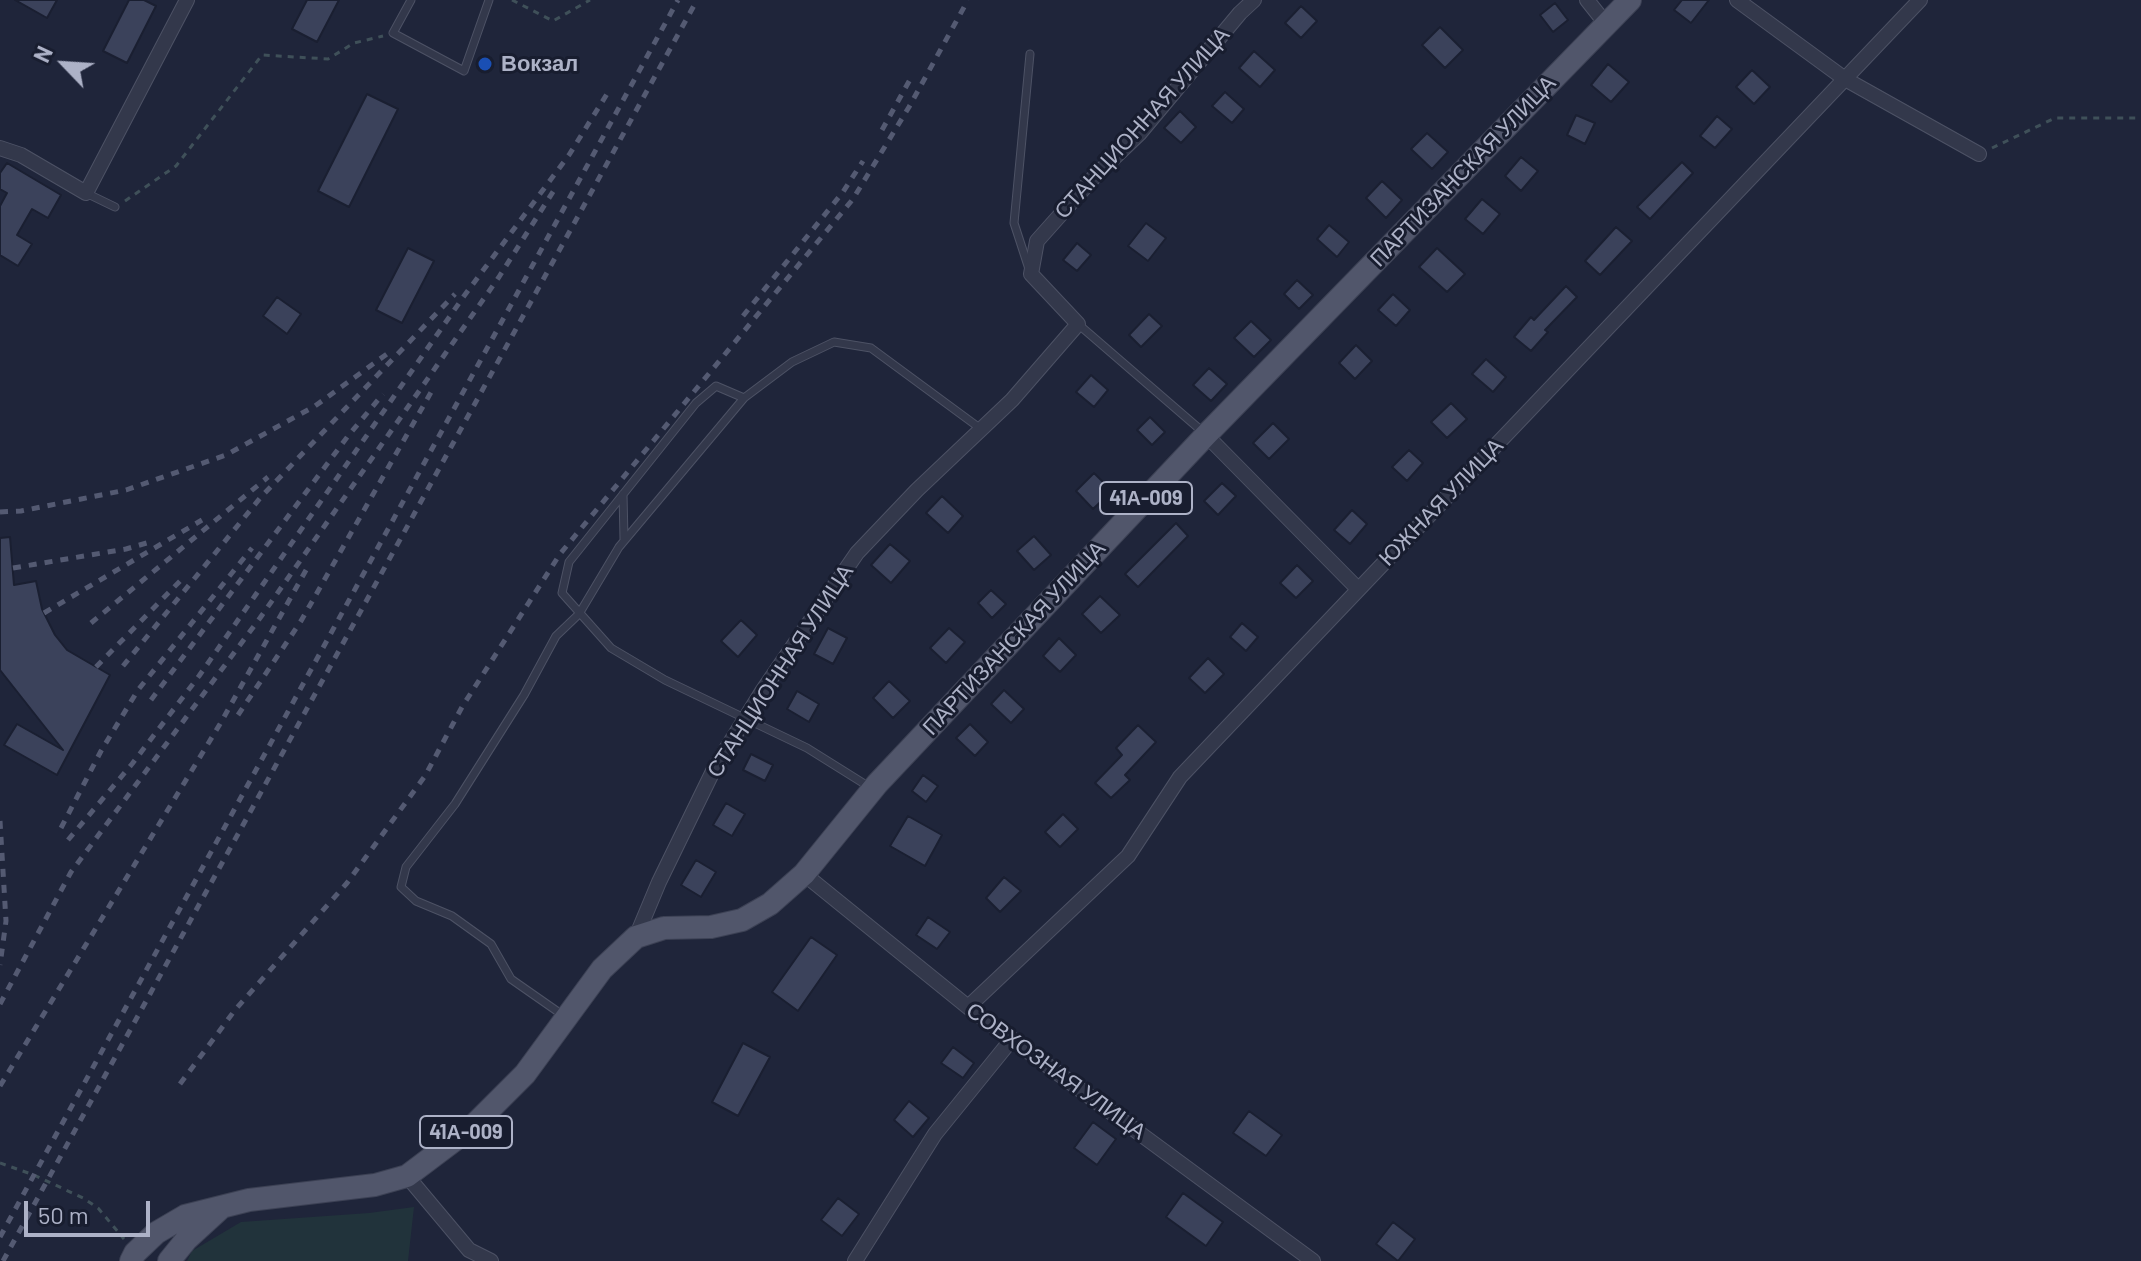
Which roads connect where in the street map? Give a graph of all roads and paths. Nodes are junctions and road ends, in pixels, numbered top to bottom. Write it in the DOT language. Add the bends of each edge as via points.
graph roads {
  1 [pos="187,0"];
  2 [pos="411,0"];
  3 [pos="489,0"];
  4 [pos="512,0"];
  5 [pos="590,0"];
  6 [pos="1254,0"];
  7 [pos="1587,0"];
  8 [pos="1630,0"];
  9 [pos="1737,0"];
  10 [pos="1920,0"];
  11 [pos="1606,24"];
  12 [pos="393,33"];
  13 [pos="1030,54"];
  14 [pos="1845,79"];
  15 [pos="2141,118"];
  16 [pos="0,148"];
  17 [pos="1979,154"];
  18 [pos="86,193"];
  19 [pos="115,207"];
  20 [pos="1031,274"];
  21 [pos="1078,324"];
  22 [pos="744,398"];
  23 [pos="981,429"];
  24 [pos="1206,435"];
  25 [pos="623,494"];
  26 [pos="624,539"];
  27 [pos="1358,589"];
  28 [pos="579,614"];
  29 [pos="746,718"];
  30 [pos="873,789"];
  31 [pos="804,874"];
  32 [pos="636,937"];
  33 [pos="968,1007"];
  34 [pos="567,1018"];
  35 [pos="1012,1039"];
  36 [pos="0,1163"];
  37 [pos="407,1176"];
  38 [pos="224,1206"];
  39 [pos="133,1257"];
  40 [pos="169,1261"];
  41 [pos="491,1261"];
  42 [pos="855,1261"];
  43 [pos="1313,1261"];
  1 -- 18 [label="street"];
  2 -- 12 [label="lane"];
  3 -- 12 [label="lane" via="464,71"];
  4 -- 5 [label="path" via="553,21"];
  6 -- 20 [label="street, СТАНЦИОННАЯ УЛИЦА" via="1139,134 1037,241"];
  7 -- 11 [label="street"];
  8 -- 11 [label="main road, ПАРТИЗАНСКАЯ УЛИЦА / 41А-009"];
  9 -- 14 [label="street"];
  10 -- 14 [label="street, ЮЖНАЯ УЛИЦА"];
  11 -- 24 [label="main road, ПАРТИЗАНСКАЯ УЛИЦА / 41А-009"];
  12 -- 19 [label="path" via="354,43 328,59 262,55 176,166"];
  13 -- 20 [label="lane" via="1014,223"];
  14 -- 17 [label="street"];
  14 -- 27 [label="street, ЮЖНАЯ УЛИЦА"];
  15 -- 17 [label="path" via="2055,118"];
  16 -- 18 [label="street"];
  18 -- 19 [label="lane"];
  20 -- 21 [label="street"];
  21 -- 23 [label="street, СТАНЦИОННАЯ УЛИЦА"];
  21 -- 24 [label="lane"];
  22 -- 23 [label="lane" via="792,362 834,342 871,348"];
  22 -- 25 [label="lane" via="716,386 696,403"];
  22 -- 26 [label="lane"];
  23 -- 29 [label="street, СТАНЦИОННАЯ УЛИЦА" via="857,553"];
  24 -- 27 [label="street"];
  24 -- 30 [label="main road, ПАРТИЗАНСКАЯ УЛИЦА / 41А-009"];
  25 -- 26 [label="lane"];
  25 -- 28 [label="lane" via="569,562 562,593"];
  26 -- 28 [label="lane"];
  27 -- 33 [label="street, ЮЖНАЯ УЛИЦА" via="1180,777 1128,856"];
  28 -- 29 [label="lane" via="611,648"];
  28 -- 34 [label="lane" via="556,636 455,804 406,867 401,887 491,944 511,979"];
  29 -- 30 [label="lane"];
  29 -- 32 [label="street, СТАНЦИОННАЯ УЛИЦА" via="715,767"];
  30 -- 31 [label="main road, ПАРТИЗАНСКАЯ УЛИЦА / 41А-009"];
  31 -- 32 [label="main road, ПАРТИЗАНСКАЯ УЛИЦА / 41А-009" via="742,920 664,928"];
  31 -- 33 [label="street, СОВХОЗНАЯ УЛИЦА"];
  32 -- 34 [label="main road, СТАНЦИОННАЯ УЛИЦА / 41А-009" via="602,969"];
  33 -- 35 [label="street, СОВХОЗНАЯ УЛИЦА"];
  34 -- 37 [label="main road, СТАНЦИОННАЯ УЛИЦА / 41А-009" via="525,1074 472,1127"];
  35 -- 42 [label="street" via="935,1134"];
  35 -- 43 [label="street, СОВХОЗНАЯ УЛИЦА"];
  36 -- 39 [label="path" via="98,1208"];
  37 -- 38 [label="main road, СТАНЦИОННАЯ УЛИЦА / 41А-009"];
  37 -- 41 [label="street" via="469,1250"];
  38 -- 39 [label="main road, СТАНЦИОННАЯ УЛИЦА / 41А-009" via="185,1216 156,1233"];
  38 -- 40 [label="main road"];
}
